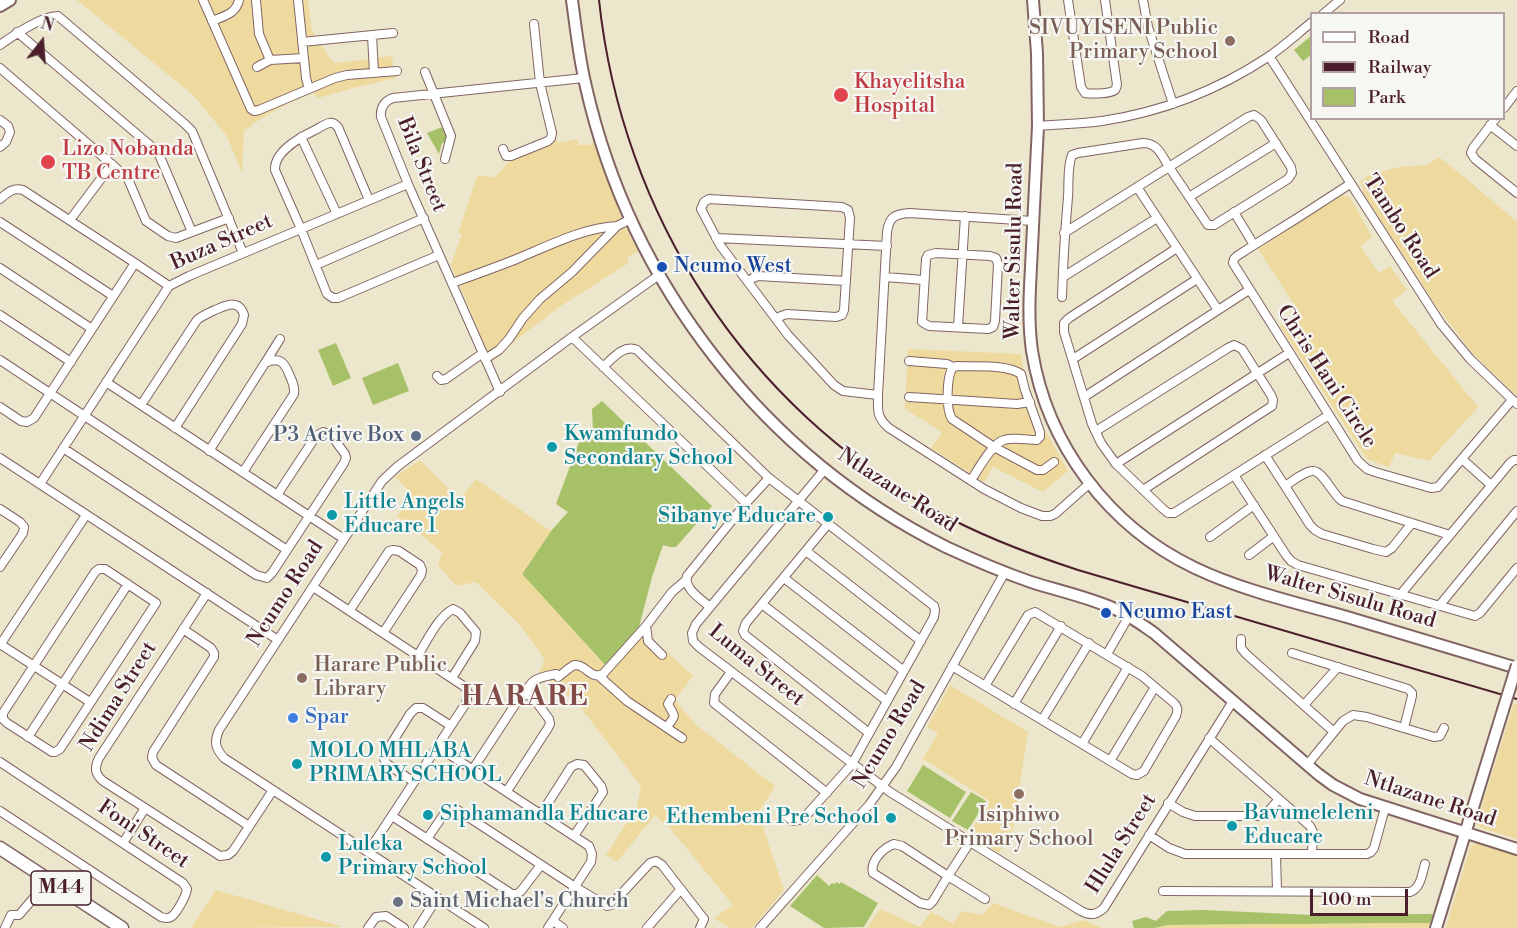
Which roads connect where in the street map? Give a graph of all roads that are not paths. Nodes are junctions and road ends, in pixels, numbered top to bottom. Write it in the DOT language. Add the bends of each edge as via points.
graph roads {
  1 [pos="10,0"];
  2 [pos="203,0"];
  3 [pos="239,0"];
  4 [pos="256,0"];
  5 [pos="298,0"];
  6 [pos="572,0"];
  7 [pos="1033,0"];
  8 [pos="1068,0"];
  9 [pos="1105,0"];
  10 [pos="1143,0"];
  11 [pos="1339,0"];
  12 [pos="0,6"];
  13 [pos="1325,12"];
  14 [pos="212,21"];
  15 [pos="1310,23"];
  16 [pos="534,24"];
  17 [pos="17,32"];
  18 [pos="393,33"];
  19 [pos="372,35"];
  20 [pos="302,42"];
  21 [pos="0,45"];
  22 [pos="1269,56"];
  23 [pos="304,58"];
  24 [pos="270,60"];
  25 [pos="257,67"];
  26 [pos="0,68"];
  27 [pos="397,71"];
  28 [pos="425,72"];
  29 [pos="374,73"];
  30 [pos="584,78"];
  31 [pos="540,83"];
  32 [pos="309,89"];
  33 [pos="434,93"];
  34 [pos="1173,104"];
  35 [pos="0,120"];
  36 [pos="1493,122"];
  37 [pos="1038,126"];
  38 [pos="301,137"];
  39 [pos="1276,143"];
  40 [pos="1517,146"];
  41 [pos="0,147"];
  42 [pos="503,149"];
  43 [pos="445,159"];
  44 [pos="112,164"];
  45 [pos="1169,167"];
  46 [pos="408,184"];
  47 [pos="1350,184"];
  48 [pos="1137,187"];
  49 [pos="1517,193"];
  50 [pos="1190,197"];
  51 [pos="0,199"];
  52 [pos="369,200"];
  53 [pos="1234,212"];
  54 [pos="337,214"];
  55 [pos="965,216"];
  56 [pos="229,218"];
  57 [pos="424,218"];
  58 [pos="1158,218"];
  59 [pos="631,219"];
  60 [pos="70,220"];
  61 [pos="1033,221"];
  62 [pos="0,222"];
  63 [pos="617,226"];
  64 [pos="301,229"];
  65 [pos="192,232"];
  66 [pos="1064,233"];
  67 [pos="716,238"];
  68 [pos="848,244"];
  69 [pos="1254,245"];
  70 [pos="887,246"];
  71 [pos="1177,248"];
  72 [pos="243,253"];
  73 [pos="439,255"];
  74 [pos="962,255"];
  75 [pos="135,262"];
  76 [pos="316,266"];
  77 [pos="0,268"];
  78 [pos="660,275"];
  79 [pos="885,277"];
  80 [pos="1063,277"];
  81 [pos="1197,279"];
  82 [pos="924,280"];
  83 [pos="846,281"];
  84 [pos="748,282"];
  85 [pos="452,283"];
  86 [pos="169,286"];
  87 [pos="1249,290"];
  88 [pos="113,296"];
  89 [pos="1062,297"];
  90 [pos="1218,310"];
  91 [pos="0,315"];
  92 [pos="776,319"];
  93 [pos="958,327"];
  94 [pos="92,329"];
  95 [pos="573,337"];
  96 [pos="280,339"];
  97 [pos="1289,352"];
  98 [pos="484,356"];
  99 [pos="1073,359"];
  100 [pos="0,360"];
  101 [pos="909,361"];
  102 [pos="71,362"];
  103 [pos="265,363"];
  104 [pos="603,367"];
  105 [pos="953,367"];
  106 [pos="1257,374"];
  107 [pos="437,376"];
  108 [pos="106,382"];
  109 [pos="500,392"];
  110 [pos="51,393"];
  111 [pos="878,395"];
  112 [pos="909,397"];
  113 [pos="1084,397"];
  114 [pos="948,400"];
  115 [pos="1030,402"];
  116 [pos="1514,402"];
  117 [pos="141,405"];
  118 [pos="0,407"];
  119 [pos="1329,415"];
  120 [pos="84,416"];
  121 [pos="175,428"];
  122 [pos="1096,432"];
  123 [pos="994,447"];
  124 [pos="63,448"];
  125 [pos="209,451"];
  126 [pos="1265,455"];
  127 [pos="0,458"];
  128 [pos="1462,459"];
  129 [pos="1517,460"];
  130 [pos="1054,462"];
  131 [pos="1116,464"];
  132 [pos="825,469"];
  133 [pos="243,472"];
  134 [pos="1234,475"];
  135 [pos="769,478"];
  136 [pos="971,480"];
  137 [pos="1090,483"];
  138 [pos="40,484"];
  139 [pos="1491,485"];
  140 [pos="1286,486"];
  141 [pos="1143,490"];
  142 [pos="277,495"];
  143 [pos="798,502"];
  144 [pos="746,503"];
  145 [pos="1254,505"];
  146 [pos="0,509"];
  147 [pos="1517,511"];
  148 [pos="86,515"];
  149 [pos="309,516"];
  150 [pos="1412,523"];
  151 [pos="828,524"];
  152 [pos="1450,535"];
  153 [pos="1274,536"];
  154 [pos="1210,537"];
  155 [pos="344,539"];
  156 [pos="287,550"];
  157 [pos="806,551"];
  158 [pos="1249,555"];
  159 [pos="3,558"];
  160 [pos="0,567"];
  161 [pos="1517,568"];
  162 [pos="1005,572"];
  163 [pos="784,578"];
  164 [pos="686,580"];
  165 [pos="128,584"];
  166 [pos="313,587"];
  167 [pos="207,593"];
  168 [pos="1400,595"];
  169 [pos="762,604"];
  170 [pos="1439,606"];
  171 [pos="710,607"];
  172 [pos="350,610"];
  173 [pos="1129,616"];
  174 [pos="646,626"];
  175 [pos="1061,626"];
  176 [pos="183,629"];
  177 [pos="383,633"];
  178 [pos="1242,639"];
  179 [pos="278,640"];
  180 [pos="921,641"];
  181 [pos="1089,643"];
  182 [pos="0,644"];
  183 [pos="1292,653"];
  184 [pos="1107,654"];
  185 [pos="418,655"];
  186 [pos="662,655"];
  187 [pos="33,666"];
  188 [pos="952,666"];
  189 [pos="1517,666"];
  190 [pos="1128,667"];
  191 [pos="1338,668"];
  192 [pos="904,670"];
  193 [pos="731,672"];
  194 [pos="599,676"];
  195 [pos="452,678"];
  196 [pos="62,685"];
  197 [pos="986,686"];
  198 [pos="1155,687"];
  199 [pos="526,695"];
  200 [pos="671,699"];
  201 [pos="887,701"];
  202 [pos="1233,701"];
  203 [pos="90,702"];
  204 [pos="1014,704"];
  205 [pos="1304,705"];
  206 [pos="1042,720"];
  207 [pos="451,726"];
  208 [pos="667,727"];
  209 [pos="1404,728"];
  210 [pos="1444,728"];
  211 [pos="1334,732"];
  212 [pos="869,733"];
  213 [pos="28,737"];
  214 [pos="682,738"];
  215 [pos="1209,738"];
  216 [pos="1082,744"];
  217 [pos="438,747"];
  218 [pos="1110,761"];
  219 [pos="0,762"];
  220 [pos="852,764"];
  221 [pos="1307,765"];
  222 [pos="473,769"];
  223 [pos="414,782"];
  224 [pos="883,787"];
  225 [pos="273,790"];
  226 [pos="507,791"];
  227 [pos="826,793"];
  228 [pos="1279,799"];
  229 [pos="1168,803"];
  230 [pos="145,808"];
  231 [pos="1385,808"];
  232 [pos="0,811"];
  233 [pos="541,814"];
  234 [pos="392,816"];
  235 [pos="785,816"];
  236 [pos="249,826"];
  237 [pos="1465,832"];
  238 [pos="1149,835"];
  239 [pos="574,836"];
  240 [pos="427,838"];
  241 [pos="970,842"];
  242 [pos="123,843"];
  243 [pos="0,848"];
  244 [pos="1517,849"];
  245 [pos="368,852"];
  246 [pos="1312,853"];
  247 [pos="1276,854"];
  248 [pos="1425,864"];
  249 [pos="540,865"];
  250 [pos="948,876"];
  251 [pos="49,880"];
  252 [pos="575,887"];
  253 [pos="681,889"];
  254 [pos="1163,891"];
  255 [pos="1277,891"];
  256 [pos="437,897"];
  257 [pos="985,899"];
  258 [pos="550,925"];
  259 [pos="5,928"];
  260 [pos="122,928"];
  261 [pos="368,928"];
  262 [pos="404,928"];
  263 [pos="418,928"];
  264 [pos="484,928"];
  265 [pos="563,928"];
  266 [pos="647,928"];
  267 [pos="700,928"];
  268 [pos="760,928"];
  269 [pos="1436,928"];
  1 -- 12 [label="street"];
  2 -- 14 [label="street"];
  3 -- 14 [label="street" via="234,11"];
  4 -- 24 [label="street" via="259,34"];
  5 -- 20 [label="street"];
  6 -- 30 [label="street, Ntlazane Road"];
  7 -- 37 [label="street, Walter Sisulu Road"];
  8 -- 9 [label="street" via="1081,87 1091,94 1113,91 1117,85"];
  10 -- 34 [label="street"];
  11 -- 13 [label="street"];
  14 -- 32 [label="street" via="251,109 259,110"];
  15 -- 22 [label="street"];
  16 -- 31 [label="street"];
  17 -- 21 [label="street"];
  17 -- 56 [label="street" via="51,16 60,17 185,124 192,131"];
  17 -- 65 [label="street" via="158,152"];
  18 -- 19 [label="street"];
  19 -- 20 [label="street"];
  19 -- 29 [label="street"];
  20 -- 23 [label="street"];
  22 -- 34 [label="street" via="1209,90"];
  22 -- 47 [label="street, Tambo Road"];
  23 -- 24 [label="street"];
  23 -- 32 [label="street"];
  24 -- 25 [label="street"];
  26 -- 44 [label="street"];
  27 -- 29 [label="street"];
  28 -- 33 [label="street"];
  29 -- 32 [label="street" via="347,75"];
  30 -- 31 [label="street, Bila Street"];
  30 -- 59 [label="street, Ntlazane Road" via="602,145"];
  31 -- 33 [label="street, Bila Street"];
  31 -- 42 [label="street" via="551,138 510,157"];
  33 -- 43 [label="street" via="451,136"];
  33 -- 46 [label="street, Bila Street" via="393,98 382,109 381,117"];
  34 -- 37 [label="street" via="1100,122"];
  35 -- 41 [label="street" via="10,132"];
  36 -- 40 [label="street"];
  36 -- 49 [label="street" via="1473,147 1472,156"];
  37 -- 61 [label="street, Walter Sisulu Road"];
  38 -- 52 [label="street" via="328,123 337,126"];
  38 -- 54 [label="street"];
  38 -- 64 [label="street" via="278,157 275,170"];
  39 -- 45 [label="street" via="1261,120 1251,115"];
  39 -- 50 [label="street"];
  39 -- 53 [label="street" via="1291,167 1291,176"];
  44 -- 60 [label="street"];
  44 -- 65 [label="street" via="128,179 149,224 171,238"];
  45 -- 48 [label="street"];
  45 -- 50 [label="street"];
  45 -- 66 [label="street" via="1151,144 1072,155"];
  46 -- 52 [label="street, Buza Street"];
  46 -- 57 [label="street, Bila Street"];
  47 -- 69 [label="street, Chris Hani Circle"];
  47 -- 116 [label="street, Tambo Road" via="1441,324"];
  48 -- 58 [label="street"];
  48 -- 66 [label="street"];
  50 -- 53 [label="street" via="1210,225"];
  51 -- 60 [label="street" via="12,190 23,190"];
  52 -- 54 [label="street, Buza Street"];
  53 -- 69 [label="street"];
  54 -- 64 [label="street, Buza Street"];
  55 -- 61 [label="street"];
  55 -- 70 [label="street" via="896,215 888,226"];
  55 -- 74 [label="street"];
  56 -- 65 [label="street"];
  56 -- 72 [label="street"];
  57 -- 73 [label="street, Bila Street"];
  57 -- 76 [label="street"];
  58 -- 71 [label="street"];
  58 -- 80 [label="street"];
  59 -- 63 [label="street"];
  59 -- 78 [label="street, Ntlazane Road"];
  60 -- 75 [label="street"];
  61 -- 137 [label="street, Walter Sisulu Road" via="1029,313 1035,367 1045,404 1060,437"];
  62 -- 88 [label="street"];
  63 -- 85 [label="street" via="600,227"];
  63 -- 98 [label="street" via="540,299 499,350"];
  64 -- 72 [label="street, Buza Street"];
  64 -- 76 [label="street"];
  66 -- 80 [label="street"];
  67 -- 68 [label="street"];
  67 -- 68 [label="street" via="701,209 709,199 842,207 849,213"];
  67 -- 84 [label="street"];
  68 -- 70 [label="street"];
  68 -- 83 [label="street"];
  69 -- 87 [label="street, Chris Hani Circle" via="1233,263"];
  70 -- 79 [label="street"];
  71 -- 81 [label="street"];
  71 -- 99 [label="street" via="1065,322 1064,332"];
  72 -- 86 [label="street, Buza Street"];
  73 -- 76 [label="street" via="336,298 327,294"];
  73 -- 85 [label="street, Bila Street"];
  74 -- 82 [label="street" via="928,255"];
  74 -- 93 [label="street"];
  74 -- 93 [label="street" via="998,260 995,321 988,329"];
  75 -- 86 [label="street"];
  75 -- 88 [label="street"];
  77 -- 94 [label="street"];
  78 -- 95 [label="street, Ncumo Road"];
  78 -- 132 [label="street, Ntlazane Road" via="702,341 739,387 771,422"];
  79 -- 82 [label="street"];
  79 -- 111 [label="street"];
  80 -- 89 [label="street"];
  81 -- 90 [label="street"];
  81 -- 99 [label="street"];
  82 -- 93 [label="street" via="922,322"];
  83 -- 84 [label="street" via="758,276"];
  83 -- 92 [label="street" via="840,316 787,314"];
  84 -- 92 [label="street"];
  85 -- 98 [label="street, Bila Street"];
  86 -- 108 [label="street, Buza Street"];
  87 -- 90 [label="street"];
  87 -- 97 [label="street, Chris Hani Circle"];
  88 -- 94 [label="street"];
  90 -- 113 [label="street"];
  91 -- 102 [label="street"];
  92 -- 111 [label="street" via="838,389"];
  94 -- 102 [label="street"];
  95 -- 104 [label="street"];
  95 -- 109 [label="street, Ncumo Road"];
  96 -- 103 [label="street"];
  97 -- 106 [label="street"];
  97 -- 119 [label="street, Chris Hani Circle"];
  98 -- 107 [label="street" via="446,380"];
  98 -- 109 [label="street, Bila Street"];
  99 -- 113 [label="street"];
  100 -- 110 [label="street"];
  101 -- 105 [label="street"];
  102 -- 110 [label="street"];
  103 -- 125 [label="street"];
  103 -- 133 [label="street" via="282,362 294,391"];
  104 -- 135 [label="street" via="625,349 637,350"];
  104 -- 144 [label="street"];
  105 -- 114 [label="street"];
  105 -- 115 [label="street" via="1015,370 1021,374"];
  106 -- 122 [label="street" via="1242,349 1231,346"];
  106 -- 131 [label="street"];
  106 -- 141 [label="street" via="1273,400 1270,408"];
  108 -- 117 [label="street"];
  108 -- 120 [label="street, Buza Street"];
  109 -- 155 [label="street, Ncumo Road" via="387,476"];
  110 -- 118 [label="street" via="29,422"];
  110 -- 120 [label="street"];
  111 -- 136 [label="street" via="882,422"];
  112 -- 114 [label="street"];
  113 -- 122 [label="street"];
  114 -- 115 [label="street"];
  114 -- 123 [label="street" via="952,419"];
  115 -- 123 [label="street" via="1040,432 1038,440 1001,440"];
  116 -- 128 [label="street, Chris Hani Circle"];
  117 -- 121 [label="street"];
  117 -- 121 [label="street" via="197,320 229,305 240,308 244,315 242,324"];
  119 -- 126 [label="street"];
  119 -- 128 [label="street, Chris Hani Circle" via="1359,461 1370,470 1436,488"];
  120 -- 124 [label="street, Buza Street"];
  120 -- 156 [label="street"];
  121 -- 125 [label="street"];
  122 -- 131 [label="street"];
  123 -- 130 [label="street" via="1037,470"];
  123 -- 136 [label="street"];
  124 -- 138 [label="street, Buza Street"];
  124 -- 156 [label="street" via="259,577 270,576"];
  125 -- 133 [label="street"];
  126 -- 134 [label="street"];
  126 -- 140 [label="street"];
  127 -- 138 [label="street"];
  128 -- 139 [label="street"];
  129 -- 139 [label="street"];
  131 -- 141 [label="street"];
  132 -- 143 [label="street, Luma Street"];
  132 -- 162 [label="street, Ntlazane Road" via="908,526"];
  133 -- 142 [label="street"];
  134 -- 141 [label="street" via="1171,513"];
  134 -- 145 [label="street"];
  135 -- 143 [label="street"];
  135 -- 144 [label="street"];
  136 -- 137 [label="street" via="1042,516 1055,514"];
  137 -- 189 [label="street, Walter Sisulu Road" via="1131,527 1196,569 1244,587"];
  138 -- 148 [label="street"];
  139 -- 152 [label="street"];
  140 -- 150 [label="street" via="1315,470 1342,501"];
  140 -- 150 [label="street" via="1315,530 1373,549 1386,552"];
  142 -- 149 [label="street"];
  142 -- 149 [label="street" via="316,436 323,432 331,435 345,454 345,461"];
  143 -- 151 [label="street"];
  143 -- 171 [label="street, Luma Street"];
  144 -- 164 [label="street"];
  145 -- 153 [label="street"];
  145 -- 154 [label="street"];
  146 -- 159 [label="street" via="24,527"];
  147 -- 170 [label="street"];
  148 -- 167 [label="street"];
  148 -- 182 [label="street"];
  149 -- 155 [label="street"];
  149 -- 156 [label="street"];
  150 -- 152 [label="street"];
  151 -- 157 [label="street"];
  151 -- 180 [label="street" via="933,604 934,617"];
  152 -- 168 [label="street"];
  153 -- 158 [label="street"];
  153 -- 168 [label="street" via="1295,564"];
  155 -- 166 [label="street, Ncumo Road"];
  157 -- 163 [label="street"];
  157 -- 180 [label="street"];
  159 -- 160 [label="street"];
  161 -- 170 [label="street" via="1478,616"];
  162 -- 173 [label="street, Ntlazane Road"];
  162 -- 188 [label="street, Ncumo Road"];
  163 -- 169 [label="street"];
  163 -- 192 [label="street"];
  164 -- 171 [label="street" via="689,588"];
  164 -- 174 [label="street"];
  165 -- 187 [label="street" via="105,569 97,570"];
  165 -- 196 [label="street"];
  165 -- 203 [label="street" via="156,603"];
  166 -- 172 [label="street"];
  166 -- 179 [label="street, Ncumo Road"];
  167 -- 176 [label="street, Ndima Street"];
  167 -- 179 [label="street"];
  168 -- 170 [label="street"];
  169 -- 201 [label="street"];
  169 -- 212 [label="street" via="743,628 745,636"];
  171 -- 193 [label="street, Luma Street" via="696,624 693,641"];
  172 -- 177 [label="street"];
  172 -- 177 [label="street" via="389,551 399,551 420,565 422,575"];
  173 -- 184 [label="street"];
  173 -- 202 [label="street, Ntlazane Road"];
  174 -- 186 [label="street" via="648,641"];
  174 -- 194 [label="street"];
  175 -- 181 [label="street"];
  175 -- 197 [label="street" via="1039,613 1028,615"];
  175 -- 204 [label="street"];
  176 -- 230 [label="street, Ndima Street" via="95,767 103,781"];
  176 -- 236 [label="street" via="211,648 214,657 152,758 156,765"];
  177 -- 185 [label="street"];
  178 -- 205 [label="street" via="1241,648 1246,654"];
  179 -- 225 [label="street, Ncumo Road" via="216,739 224,758"];
  180 -- 192 [label="street"];
  181 -- 184 [label="street"];
  181 -- 206 [label="street"];
  182 -- 187 [label="street"];
  183 -- 191 [label="street"];
  184 -- 190 [label="street"];
  185 -- 195 [label="street"];
  185 -- 195 [label="street" via="446,613 453,609 460,613 476,632 475,641"];
  187 -- 196 [label="street"];
  187 -- 213 [label="street" via="2,715"];
  188 -- 197 [label="street"];
  188 -- 224 [label="street, Ncumo Road"];
  189 -- 237 [label="street, bridge"];
  190 -- 198 [label="street"];
  190 -- 216 [label="street"];
  191 -- 205 [label="street"];
  191 -- 209 [label="street" via="1410,690"];
  192 -- 201 [label="street"];
  193 -- 220 [label="street, Luma Street"];
  193 -- 227 [label="street" via="715,694 714,703"];
  194 -- 199 [label="street" via="573,665 557,676 537,678"];
  194 -- 208 [label="street" via="627,701"];
  195 -- 207 [label="street" via="468,693"];
  196 -- 203 [label="street"];
  196 -- 213 [label="street"];
  197 -- 204 [label="street"];
  198 -- 218 [label="street"];
  198 -- 218 [label="street" via="1178,711 1144,771 1132,774"];
  199 -- 222 [label="street" via="520,697"];
  199 -- 226 [label="street" via="532,696 550,723"];
  200 -- 208 [label="street" via="668,704 675,716"];
  201 -- 212 [label="street"];
  202 -- 215 [label="street, Hlula Street"];
  202 -- 221 [label="street, Ntlazane Road"];
  203 -- 213 [label="street" via="55,752"];
  204 -- 206 [label="street"];
  205 -- 211 [label="street"];
  206 -- 216 [label="street"];
  207 -- 217 [label="street"];
  207 -- 223 [label="street" via="423,708 410,714 384,759"];
  208 -- 214 [label="street"];
  209 -- 210 [label="street" via="1436,738"];
  209 -- 211 [label="street" via="1353,716"];
  211 -- 221 [label="street"];
  212 -- 220 [label="street"];
  215 -- 228 [label="street"];
  215 -- 229 [label="street, Hlula Street"];
  216 -- 218 [label="street"];
  217 -- 222 [label="street"];
  217 -- 223 [label="street"];
  219 -- 242 [label="street, Foni Street"];
  220 -- 224 [label="street, Luma Street"];
  220 -- 227 [label="street"];
  221 -- 231 [label="street, Ntlazane Road" via="1350,795"];
  222 -- 226 [label="street"];
  223 -- 234 [label="street"];
  224 -- 241 [label="street, Hlula Street"];
  224 -- 268 [label="street, Ncumo Road"];
  225 -- 236 [label="street, Ndima Street"];
  225 -- 245 [label="street, Ncumo Road"];
  226 -- 233 [label="street"];
  227 -- 235 [label="street" via="803,819 794,821"];
  228 -- 229 [label="street" via="1267,813 1258,816 1195,816"];
  228 -- 246 [label="street" via="1312,829"];
  229 -- 238 [label="street, Hlula Street"];
  230 -- 236 [label="street, Ndima Street" via="220,856 230,854"];
  230 -- 242 [label="street"];
  231 -- 237 [label="street, Ntlazane Road"];
  231 -- 246 [label="street" via="1371,852"];
  232 -- 242 [label="street, Foni Street" via="161,917 173,916 186,896 185,884"];
  233 -- 239 [label="street"];
  233 -- 239 [label="street" via="571,767 584,765 603,792"];
  234 -- 240 [label="street"];
  234 -- 245 [label="street"];
  237 -- 244 [label="street, Ntlazane Road"];
  237 -- 269 [label="street"];
  238 -- 241 [label="street, Hlula Street" via="1097,915 1080,911"];
  238 -- 247 [label="street" via="1185,854"];
  239 -- 252 [label="street" via="589,846 592,854"];
  240 -- 249 [label="street" via="513,894 521,891"];
  240 -- 249 [label="street" via="444,814 456,809"];
  241 -- 250 [label="street"];
  243 -- 251 [label="main road, M44"];
  245 -- 256 [label="street, Ncumo Road"];
  246 -- 247 [label="street"];
  247 -- 255 [label="street"];
  248 -- 255 [label="street" via="1416,890 1410,892"];
  249 -- 252 [label="street"];
  250 -- 250 [label="street" via="894,844 872,867 875,876 927,905"];
  250 -- 257 [label="street"];
  251 -- 259 [label="street" via="19,915 11,915"];
  251 -- 260 [label="main road, M44"];
  252 -- 253 [label="street" via="607,906 656,861"];
  252 -- 258 [label="street"];
  253 -- 266 [label="street"];
  253 -- 267 [label="street" via="704,919"];
  254 -- 255 [label="street"];
  256 -- 263 [label="street"];
  256 -- 264 [label="street, Ncumo Road"];
  258 -- 265 [label="street"];
  261 -- 262 [label="street" via="375,917 386,916"];
}
